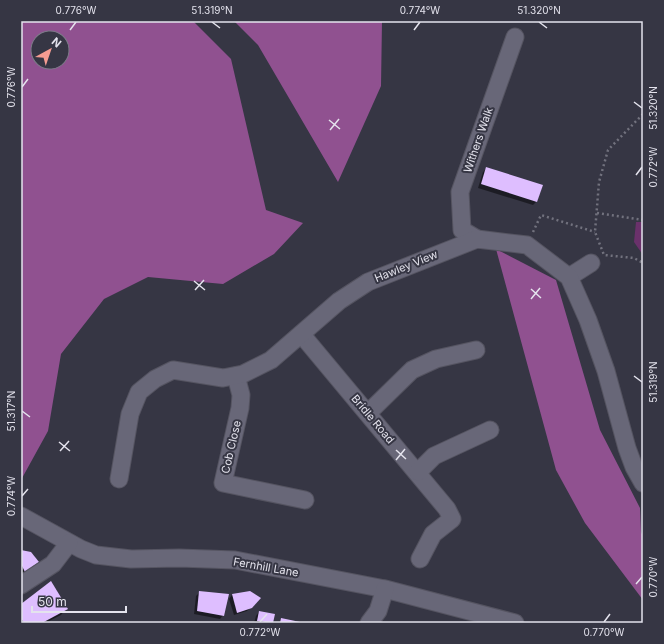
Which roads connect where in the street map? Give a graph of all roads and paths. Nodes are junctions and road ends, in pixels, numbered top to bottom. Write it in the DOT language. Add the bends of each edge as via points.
graph roads {
  1 [pos="515,37"];
  2 [pos="643,114"];
  3 [pos="597,213"];
  4 [pos="643,220"];
  5 [pos="594,232"];
  6 [pos="477,238"];
  7 [pos="527,245"];
  8 [pos="591,263"];
  9 [pos="643,263"];
  10 [pos="569,277"];
  11 [pos="302,335"];
  12 [pos="476,350"];
  13 [pos="236,376"];
  14 [pos="368,413"];
  15 [pos="490,430"];
  16 [pos="418,472"];
  17 [pos="119,479"];
  18 [pos="643,483"];
  19 [pos="305,500"];
  20 [pos="21,516"];
  21 [pos="69,543"];
  22 [pos="420,560"];
  23 [pos="21,585"];
  24 [pos="385,589"];
  25 [pos="370,623"];
  26 [pos="515,623"];
  1 -- 6 [label="street, Withers Walk" via="460,192 462,230"];
  2 -- 3 [label="path" via="608,150 600,182"];
  3 -- 4 [label="path"];
  3 -- 5 [label="path"];
  5 -- 7 [label="path" via="540,215"];
  5 -- 9 [label="path" via="604,255 634,258"];
  6 -- 7 [label="street, Hawley View"];
  6 -- 11 [label="street, Hawley View" via="368,282 340,301"];
  7 -- 10 [label="street, Hawley View"];
  8 -- 10 [label="street"];
  10 -- 18 [label="street, Hawley View" via="588,320 606,371 627,448"];
  11 -- 13 [label="street, Hawley View" via="271,360"];
  11 -- 14 [label="street, Bridle Road"];
  12 -- 14 [label="street" via="436,358 412,370"];
  13 -- 17 [label="street, Hawley View" via="223,378 173,370 155,379 139,392 130,414"];
  13 -- 19 [label="street, Cob Close" via="241,395 240,408 223,483"];
  14 -- 16 [label="street, Bridle Road"];
  15 -- 16 [label="street" via="434,456"];
  16 -- 22 [label="street, Bridle Road" via="452,519 433,534"];
  20 -- 21 [label="street, Fernhill Lane"];
  21 -- 23 [label="street" via="53,564"];
  21 -- 24 [label="street, Fernhill Lane" via="96,555 131,559 235,560"];
  24 -- 25 [label="street" via="378,611"];
  24 -- 26 [label="street, Fernhill Lane"];
}
